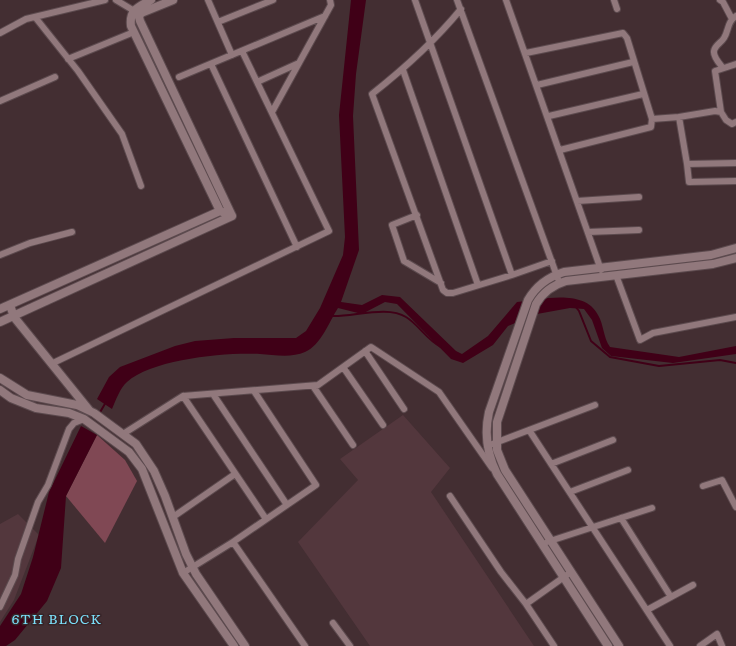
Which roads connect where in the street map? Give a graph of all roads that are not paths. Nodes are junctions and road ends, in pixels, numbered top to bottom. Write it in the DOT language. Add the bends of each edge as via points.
graph roads {
  1 [pos="105,0"];
  2 [pos="116,0"];
  3 [pos="151,0"];
  4 [pos="173,0"];
  5 [pos="208,0"];
  6 [pos="273,0"];
  7 [pos="330,0"];
  8 [pos="415,0"];
  9 [pos="457,0"];
  10 [pos="506,0"];
  11 [pos="614,0"];
  12 [pos="720,0"];
  13 [pos="617,9"];
  14 [pos="460,10"];
  15 [pos="137,13"];
  16 [pos="35,16"];
  17 [pos="325,16"];
  18 [pos="734,18"];
  19 [pos="218,22"];
  20 [pos="0,32"];
  21 [pos="134,32"];
  22 [pos="431,44"];
  23 [pos="242,51"];
  24 [pos="526,54"];
  25 [pos="232,55"];
  26 [pos="68,59"];
  27 [pos="300,62"];
  28 [pos="633,62"];
  29 [pos="211,64"];
  30 [pos="736,64"];
  31 [pos="723,68"];
  32 [pos="403,70"];
  33 [pos="55,77"];
  34 [pos="179,77"];
  35 [pos="257,82"];
  36 [pos="537,85"];
  37 [pos="643,94"];
  38 [pos="0,101"];
  39 [pos="272,112"];
  40 [pos="721,112"];
  41 [pos="548,116"];
  42 [pos="679,117"];
  43 [pos="652,119"];
  44 [pos="736,122"];
  45 [pos="560,150"];
  46 [pos="736,163"];
  47 [pos="688,164"];
  48 [pos="736,181"];
  49 [pos="141,186"];
  50 [pos="639,197"];
  51 [pos="577,201"];
  52 [pos="220,212"];
  53 [pos="417,215"];
  54 [pos="232,216"];
  55 [pos="639,230"];
  56 [pos="72,232"];
  57 [pos="588,232"];
  58 [pos="297,246"];
  59 [pos="736,248"];
  60 [pos="0,255"];
  61 [pos="736,258"];
  62 [pos="552,260"];
  63 [pos="601,268"];
  64 [pos="512,274"];
  65 [pos="557,274"];
  66 [pos="616,276"];
  67 [pos="604,277"];
  68 [pos="441,283"];
  69 [pos="560,283"];
  70 [pos="478,285"];
  71 [pos="10,305"];
  72 [pos="0,309"];
  73 [pos="14,317"];
  74 [pos="736,317"];
  75 [pos="1,320"];
  76 [pos="365,351"];
  77 [pos="52,364"];
  78 [pos="343,367"];
  79 [pos="0,378"];
  80 [pos="313,386"];
  81 [pos="0,390"];
  82 [pos="254,391"];
  83 [pos="213,394"];
  84 [pos="183,396"];
  85 [pos="595,405"];
  86 [pos="404,409"];
  87 [pos="89,410"];
  88 [pos="90,424"];
  89 [pos="383,425"];
  90 [pos="529,430"];
  91 [pos="123,434"];
  92 [pos="613,440"];
  93 [pos="496,442"];
  94 [pos="353,445"];
  95 [pos="487,446"];
  96 [pos="551,464"];
  97 [pos="628,470"];
  98 [pos="235,474"];
  99 [pos="501,482"];
  100 [pos="703,486"];
  101 [pos="570,492"];
  102 [pos="450,496"];
  103 [pos="287,504"];
  104 [pos="736,507"];
  105 [pos="652,508"];
  106 [pos="173,517"];
  107 [pos="621,518"];
  108 [pos="266,519"];
  109 [pos="593,527"];
  110 [pos="551,541"];
  111 [pos="233,542"];
  112 [pos="542,544"];
  113 [pos="192,567"];
  114 [pos="571,572"];
  115 [pos="183,573"];
  116 [pos="563,578"];
  117 [pos="693,585"];
  118 [pos="671,597"];
  119 [pos="526,604"];
  120 [pos="0,607"];
  121 [pos="647,610"];
  122 [pos="333,623"];
  123 [pos="234,646"];
  124 [pos="245,646"];
  125 [pos="305,646"];
  126 [pos="350,646"];
  127 [pos="554,646"];
  128 [pos="608,646"];
  129 [pos="619,646"];
  130 [pos="670,646"];
  131 [pos="700,646"];
  132 [pos="722,646"];
  1 -- 16 [label="street"];
  2 -- 15 [label="street"];
  3 -- 15 [label="street"];
  4 -- 15 [label="street"];
  5 -- 19 [label="street"];
  6 -- 19 [label="street"];
  7 -- 17 [label="street" via="331,5"];
  8 -- 22 [label="street"];
  9 -- 14 [label="street"];
  10 -- 24 [label="street"];
  11 -- 13 [label="street"];
  12 -- 18 [label="street"];
  14 -- 22 [label="street"];
  14 -- 62 [label="street"];
  15 -- 21 [label="street" via="130,18"];
  15 -- 54 [label="street" via="144,33"];
  16 -- 20 [label="street"];
  16 -- 26 [label="street"];
  17 -- 23 [label="street"];
  17 -- 27 [label="street"];
  18 -- 31 [label="street" via="714,52"];
  19 -- 25 [label="street"];
  21 -- 26 [label="street"];
  21 -- 52 [label="street"];
  22 -- 32 [label="street"];
  22 -- 64 [label="street"];
  23 -- 25 [label="street"];
  23 -- 35 [label="street"];
  24 -- 28 [label="street" via="621,32 626,38"];
  24 -- 36 [label="street"];
  25 -- 29 [label="street"];
  26 -- 49 [label="street" via="122,134"];
  27 -- 35 [label="street"];
  27 -- 39 [label="street"];
  28 -- 36 [label="street"];
  28 -- 37 [label="street"];
  29 -- 34 [label="street"];
  29 -- 58 [label="street"];
  30 -- 31 [label="street"];
  31 -- 40 [label="street" via="715,71"];
  32 -- 53 [label="street" via="372,94"];
  32 -- 70 [label="street"];
  33 -- 38 [label="street"];
  35 -- 39 [label="street"];
  36 -- 41 [label="street"];
  37 -- 41 [label="street"];
  37 -- 43 [label="street"];
  39 -- 58 [label="street" via="329,231"];
  40 -- 42 [label="street"];
  40 -- 44 [label="street" via="732,124"];
  41 -- 45 [label="street"];
  42 -- 43 [label="street"];
  42 -- 47 [label="street"];
  43 -- 45 [label="street" via="651,127"];
  45 -- 51 [label="street"];
  46 -- 47 [label="street"];
  47 -- 48 [label="street" via="689,182"];
  50 -- 51 [label="street"];
  51 -- 57 [label="street"];
  52 -- 54 [label="street"];
  52 -- 71 [label="street"];
  53 -- 68 [label="street"];
  53 -- 68 [label="street" via="392,225 404,261"];
  54 -- 73 [label="street"];
  55 -- 57 [label="street"];
  56 -- 60 [label="street" via="30,243"];
  57 -- 63 [label="street"];
  58 -- 77 [label="street"];
  59 -- 63 [label="street" via="711,255"];
  61 -- 66 [label="street" via="713,264"];
  62 -- 64 [label="street"];
  62 -- 65 [label="street"];
  63 -- 65 [label="street"];
  63 -- 67 [label="street"];
  64 -- 70 [label="street"];
  65 -- 69 [label="street"];
  65 -- 95 [label="street" via="542,283 530,295 489,412 486,428"];
  66 -- 67 [label="street"];
  66 -- 74 [label="street" via="640,340 654,333"];
  67 -- 69 [label="street"];
  68 -- 70 [label="street" via="447,293"];
  69 -- 93 [label="street" via="548,290 536,304 498,415"];
  71 -- 72 [label="street"];
  71 -- 73 [label="street"];
  73 -- 75 [label="street"];
  73 -- 77 [label="street"];
  76 -- 78 [label="street"];
  76 -- 86 [label="street"];
  76 -- 99 [label="street" via="371,347 439,392"];
  77 -- 87 [label="street"];
  78 -- 80 [label="street"];
  78 -- 89 [label="street"];
  79 -- 87 [label="street" via="27,395 77,405"];
  80 -- 82 [label="street"];
  80 -- 94 [label="street"];
  81 -- 88 [label="street" via="11,398 36,408 68,413"];
  82 -- 83 [label="street"];
  82 -- 103 [label="street" via="316,485"];
  83 -- 84 [label="street"];
  83 -- 103 [label="street"];
  84 -- 91 [label="street"];
  84 -- 98 [label="street"];
  85 -- 90 [label="street"];
  87 -- 88 [label="street"];
  87 -- 91 [label="street"];
  88 -- 115 [label="street" via="130,452 142,469"];
  88 -- 120 [label="street" via="74,423 70,429 48,485 38,502 18,558 16,575"];
  90 -- 93 [label="street"];
  90 -- 96 [label="street"];
  91 -- 106 [label="street" via="136,444 154,471"];
  92 -- 96 [label="street"];
  93 -- 95 [label="street"];
  93 -- 110 [label="street" via="505,470"];
  95 -- 99 [label="street" via="490,460"];
  96 -- 101 [label="street"];
  97 -- 101 [label="street"];
  98 -- 106 [label="street"];
  98 -- 108 [label="street"];
  99 -- 112 [label="street"];
  100 -- 104 [label="street" via="722,480"];
  101 -- 109 [label="street"];
  102 -- 119 [label="street" via="501,572"];
  103 -- 108 [label="street"];
  105 -- 107 [label="street"];
  106 -- 113 [label="street"];
  107 -- 109 [label="street"];
  107 -- 118 [label="street"];
  108 -- 111 [label="street"];
  109 -- 110 [label="street"];
  109 -- 121 [label="street"];
  110 -- 112 [label="street"];
  110 -- 114 [label="street"];
  111 -- 113 [label="street"];
  111 -- 125 [label="street"];
  112 -- 116 [label="street"];
  113 -- 115 [label="street"];
  113 -- 124 [label="street"];
  114 -- 116 [label="street"];
  114 -- 129 [label="street"];
  115 -- 123 [label="street"];
  116 -- 119 [label="street"];
  116 -- 128 [label="street"];
  117 -- 118 [label="street"];
  118 -- 121 [label="street"];
  119 -- 127 [label="street"];
  121 -- 130 [label="street"];
  122 -- 126 [label="street"];
  131 -- 132 [label="street" via="717,634"];
}
